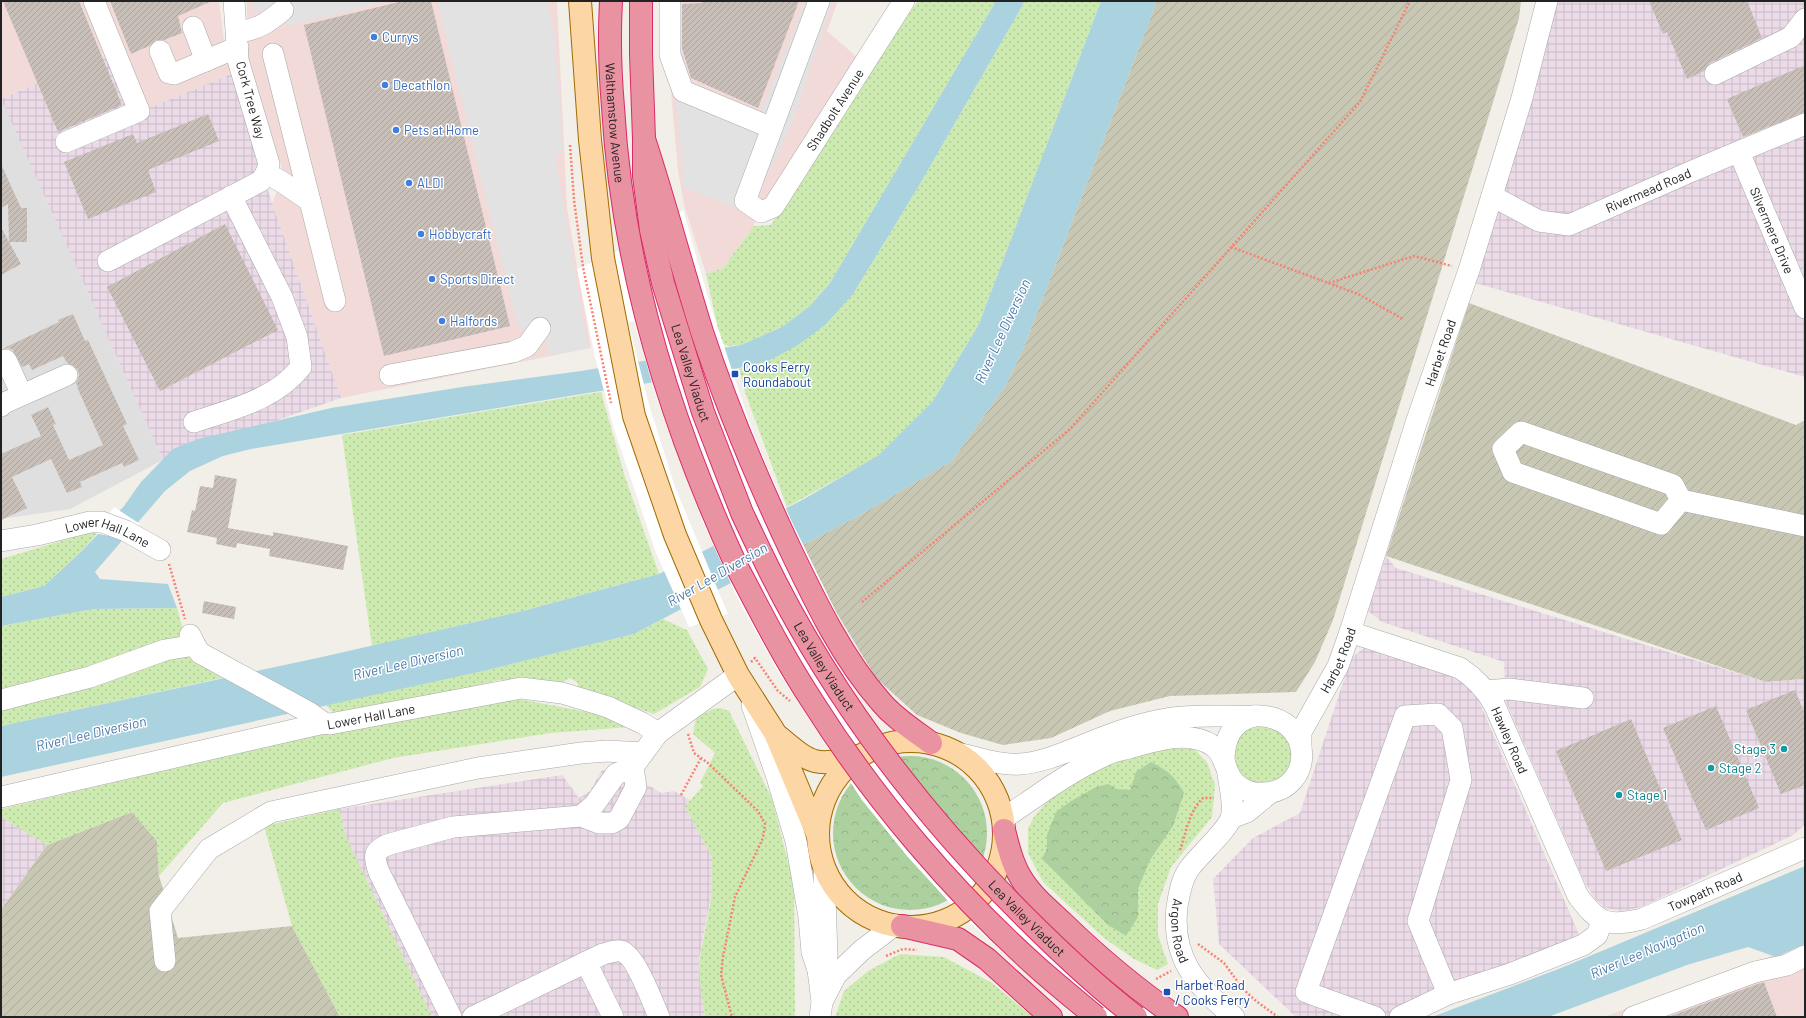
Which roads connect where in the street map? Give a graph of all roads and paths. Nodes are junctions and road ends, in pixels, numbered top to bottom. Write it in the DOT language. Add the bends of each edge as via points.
graph roads {
  1 [pos="94,1"];
  2 [pos="234,1"];
  3 [pos="580,1"];
  4 [pos="593,1"];
  5 [pos="611,1"];
  6 [pos="641,1"];
  7 [pos="670,1"];
  8 [pos="819,1"];
  9 [pos="904,1"];
  10 [pos="1410,1"];
  11 [pos="1547,1"];
  12 [pos="283,10"];
  13 [pos="1805,19"];
  14 [pos="193,27"];
  15 [pos="237,40"];
  16 [pos="160,51"];
  17 [pos="274,54"];
  18 [pos="206,62"];
  19 [pos="1715,74"];
  20 [pos="585,78"];
  21 [pos="1805,124"];
  22 [pos="772,128"];
  23 [pos="66,142"];
  24 [pos="1739,152"];
  25 [pos="274,178"];
  26 [pos="231,196"];
  27 [pos="1492,196"];
  28 [pos="310,201"];
  29 [pos="660,224"];
  30 [pos="630,244"];
  31 [pos="1231,247"];
  32 [pos="108,261"];
  33 [pos="1469,272"];
  34 [pos="1328,283"];
  35 [pos="335,302"];
  36 [pos="1805,308"];
  37 [pos="1403,319"];
  38 [pos="540,328"];
  39 [pos="3,353"];
  40 [pos="67,375"];
  41 [pos="390,375"];
  42 [pos="22,395"];
  43 [pos="3,412"];
  44 [pos="194,422"];
  45 [pos="1681,500"];
  46 [pos="1805,526"];
  47 [pos="1,541"];
  48 [pos="160,550"];
  49 [pos="862,602"];
  50 [pos="1350,632"];
  51 [pos="192,640"];
  52 [pos="741,679"];
  53 [pos="1486,690"];
  54 [pos="1583,698"];
  55 [pos="1320,699"];
  56 [pos="1,700"];
  57 [pos="1268,716"];
  58 [pos="680,717"];
  59 [pos="317,718"];
  60 [pos="658,733"];
  61 [pos="776,733"];
  62 [pos="931,743"];
  63 [pos="1301,746"];
  64 [pos="957,753"];
  65 [pos="860,755"];
  66 [pos="701,758"];
  67 [pos="638,760"];
  68 [pos="1226,767"];
  69 [pos="1270,793"];
  70 [pos="681,795"];
  71 [pos="1,797"];
  72 [pos="1218,798"];
  73 [pos="581,816"];
  74 [pos="1231,818"];
  75 [pos="1003,824"];
  76 [pos="818,836"];
  77 [pos="1805,848"];
  78 [pos="1178,856"];
  79 [pos="824,868"];
  80 [pos="1602,921"];
  81 [pos="898,926"];
  82 [pos="1196,943"];
  83 [pos="922,951"];
  84 [pos="1805,956"];
  85 [pos="883,958"];
  86 [pos="165,961"];
  87 [pos="586,962"];
  88 [pos="1186,963"];
  89 [pos="818,970"];
  90 [pos="1138,989"];
  91 [pos="1448,994"];
  92 [pos="821,1010"];
  93 [pos="486,1014"];
  94 [pos="451,1017"];
  95 [pos="613,1017"];
  96 [pos="659,1017"];
  97 [pos="732,1017"];
  98 [pos="1050,1017"];
  99 [pos="1096,1017"];
  100 [pos="1136,1017"];
  101 [pos="1177,1017"];
  102 [pos="1234,1017"];
  103 [pos="1278,1017"];
  104 [pos="1375,1017"];
  105 [pos="1400,1017"];
  106 [pos="1633,1017"];
  1 -- 23 [label="street" via="139,112"];
  2 -- 15 [label="street, Cork Tree Way"];
  3 -- 20 [label="main road"];
  4 -- 20 [label="main road"];
  5 -- 30 [label="highway, Walthamstow Avenue" via="611,78 615,152"];
  6 -- 29 [label="highway, Walthamstow Avenue" via="644,176"];
  7 -- 22 [label="street" via="670,55 683,91"];
  8 -- 22 [label="street"];
  9 -- 22 [label="street, Shadbolt Avenue" via="773,207 761,212 745,201"];
  10 -- 31 [label="path" via="1360,102"];
  11 -- 27 [label="street, Harbet Road" via="1522,98"];
  12 -- 15 [label="street" via="265,25 251,30"];
  13 -- 19 [label="street" via="1791,37"];
  14 -- 18 [label="street"];
  15 -- 18 [label="street"];
  15 -- 25 [label="street, Cork Tree Way" via="238,60"];
  16 -- 18 [label="street" via="171,74"];
  17 -- 28 [label="street"];
  20 -- 52 [label="main road" via="603,258 634,416 675,535 711,620"];
  21 -- 24 [label="street, Rivermead Road"];
  24 -- 27 [label="street, Rivermead Road" via="1569,225 1539,221"];
  24 -- 36 [label="street, Silvermere Drive"];
  25 -- 26 [label="street" via="261,181"];
  25 -- 28 [label="street"];
  26 -- 32 [label="street"];
  26 -- 44 [label="street" via="282,297 297,337 301,367 289,380 266,396"];
  27 -- 33 [label="street, Harbet Road"];
  28 -- 35 [label="street"];
  29 -- 62 [label="highway" via="743,444 770,508 824,617 856,672 882,704"];
  29 -- 100 [label="highway, Lea Valley Viaduct, bridge" via="665,290 703,412 742,513 769,571 815,654 890,766 952,840 1050,943"];
  30 -- 99 [label="highway, Lea Valley Viaduct, bridge" via="660,365 682,435 718,525 770,630 814,704 875,791 920,847 1000,931"];
  31 -- 34 [label="path"];
  31 -- 49 [label="path" via="1070,429"];
  33 -- 34 [label="path" via="1414,256"];
  33 -- 50 [label="street, Harbet Road" via="1417,420"];
  34 -- 37 [label="path" via="1358,294"];
  38 -- 41 [label="street" via="527,346 513,352"];
  39 -- 42 [label="street"];
  40 -- 42 [label="street"];
  42 -- 43 [label="street"];
  45 -- 45 [label="street" via="1661,524 1514,472 1503,449 1522,432 1673,485"];
  45 -- 46 [label="street"];
  47 -- 48 [label="street, Lower Hall Lane" via="90,522 102,522 132,534"];
  48 -- 51 [label="path, Lower Hall Lane" via="166,555"];
  50 -- 53 [label="street, Hawley Road" via="1460,668 1475,678"];
  50 -- 55 [label="street, Harbet Road" via="1338,666"];
  51 -- 56 [label="street" via="90,677"];
  51 -- 59 [label="street, Lower Hall Lane" via="200,653"];
  52 -- 58 [label="street" via="721,689"];
  52 -- 61 [label="main road"];
  52 -- 89 [label="street" via="777,777 796,841 809,917 812,952"];
  53 -- 54 [label="street" via="1509,689"];
  53 -- 80 [label="street, Hawley Road" via="1578,896 1594,916"];
  55 -- 57 [label="street, Harbet Road" via="1285,718"];
  55 -- 63 [label="street, Harbet Road" via="1301,732"];
  57 -- 63 [label="street" via="1286,722 1296,732"];
  57 -- 64 [label="street" via="1217,715 1166,719 1121,731 1041,761 1018,764"];
  57 -- 68 [label="street" via="1250,717 1233,729 1224,747"];
  58 -- 60 [label="street"];
  58 -- 66 [label="path" via="694,753"];
  59 -- 60 [label="street, Lower Hall Lane" via="330,724 521,688 562,693 608,707"];
  59 -- 71 [label="street"];
  60 -- 67 [label="street"];
  61 -- 65 [label="main road" via="800,755 819,763"];
  61 -- 76 [label="main road"];
  62 -- 64 [label="main road"];
  62 -- 65 [label="main road" via="891,743"];
  63 -- 69 [label="street" via="1302,759 1299,771 1292,782"];
  64 -- 75 [label="main road" via="978,769 995,794"];
  65 -- 76 [label="main road" via="843,770 827,793 821,810"];
  66 -- 70 [label="path"];
  66 -- 97 [label="path" via="758,810 765,824 763,838 735,896 723,958 721,975"];
  67 -- 73 [label="street" via="616,774 594,805"];
  67 -- 73 [label="street" via="636,787 619,819 612,823 599,823"];
  67 -- 86 [label="street" via="608,751 581,753 478,768 271,812 209,849 160,911"];
  68 -- 69 [label="street" via="1235,783 1245,790 1257,794"];
  68 -- 74 [label="street" via="1232,802"];
  68 -- 75 [label="street" via="1220,751 1211,744 1195,738 1169,738 1141,744 1109,753 1069,775"];
  69 -- 74 [label="street, Argon Road" via="1247,812"];
  72 -- 78 [label="path" via="1203,798 1198,804"];
  73 -- 94 [label="street" via="453,826 383,846 376,852 374,860 379,872"];
  74 -- 88 [label="street, Argon Road" via="1188,870 1181,887 1176,931"];
  75 -- 81 [label="main road" via="1003,843 998,867 979,897 965,910 945,921 927,925"];
  75 -- 90 [label="highway" via="1010,854 1021,879 1091,950"];
  76 -- 79 [label="main road"];
  77 -- 80 [label="street, Towpath Road" via="1642,920 1624,923"];
  79 -- 81 [label="main road" via="835,888 858,910 879,921"];
  79 -- 89 [label="street" via="827,956"];
  80 -- 91 [label="street" via="1597,935 1583,945 1510,974"];
  81 -- 92 [label="street" via="862,950 836,975"];
  81 -- 98 [label="highway" via="958,939 987,959"];
  82 -- 103 [label="path" via="1224,962 1243,989"];
  83 -- 85 [label="path" via="903,949"];
  84 -- 106 [label="street"];
  87 -- 93 [label="street"];
  87 -- 95 [label="street"];
  87 -- 96 [label="street" via="613,951 621,951 628,955"];
  88 -- 90 [label="path"];
  88 -- 102 [label="street, Argon Road" via="1204,990"];
  89 -- 92 [label="street"];
  90 -- 101 [label="highway"];
  91 -- 104 [label="street" via="1418,921 1462,780 1452,728 1438,714 1405,716 1306,992"];
  91 -- 105 [label="street"];
}
